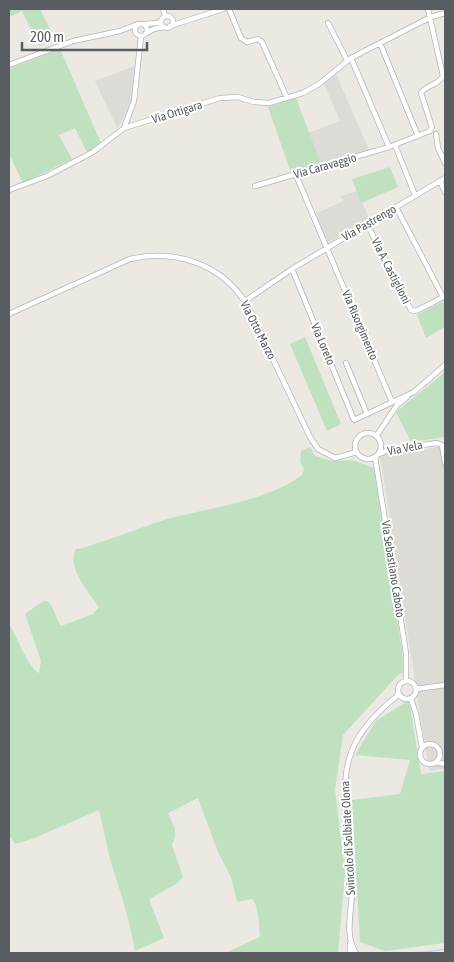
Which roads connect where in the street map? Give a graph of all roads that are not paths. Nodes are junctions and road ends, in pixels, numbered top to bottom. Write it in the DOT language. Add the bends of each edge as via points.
graph roads {
  1 [pos="163,9"];
  2 [pos="223,9"];
  3 [pos="229,9"];
  4 [pos="428,9"];
  5 [pos="445,13"];
  6 [pos="431,16"];
  7 [pos="163,18"];
  8 [pos="171,18"];
  9 [pos="182,22"];
  10 [pos="328,23"];
  11 [pos="138,24"];
  12 [pos="144,24"];
  13 [pos="170,26"];
  14 [pos="164,27"];
  15 [pos="120,31"];
  16 [pos="136,33"];
  17 [pos="146,33"];
  18 [pos="141,36"];
  19 [pos="380,43"];
  20 [pos="349,59"];
  21 [pos="9,65"];
  22 [pos="287,98"];
  23 [pos="124,128"];
  24 [pos="436,134"];
  25 [pos="418,136"];
  26 [pos="395,145"];
  27 [pos="389,147"];
  28 [pos="445,164"];
  29 [pos="296,174"];
  30 [pos="445,178"];
  31 [pos="440,180"];
  32 [pos="255,186"];
  33 [pos="9,190"];
  34 [pos="445,192"];
  35 [pos="415,195"];
  36 [pos="396,207"];
  37 [pos="367,224"];
  38 [pos="327,248"];
  39 [pos="292,269"];
  40 [pos="444,296"];
  41 [pos="245,302"];
  42 [pos="9,314"];
  43 [pos="346,362"];
  44 [pos="445,365"];
  45 [pos="414,392"];
  46 [pos="392,402"];
  47 [pos="367,414"];
  48 [pos="377,435"];
  49 [pos="357,452"];
  50 [pos="377,456"];
  51 [pos="445,463"];
  52 [pos="406,681"];
  53 [pos="445,685"];
  54 [pos="416,689"];
  55 [pos="398,695"];
  56 [pos="411,699"];
  57 [pos="422,747"];
  58 [pos="436,762"];
  59 [pos="445,764"];
  60 [pos="350,940"];
  61 [pos="350,953"];
  62 [pos="356,953"];
  1 -- 7 [label="street"];
  2 -- 9 [label="street"];
  3 -- 22 [label="street" via="241,38 247,42 258,39 262,42"];
  4 -- 6 [label="street"];
  5 -- 6 [label="street, Via Ortigara"];
  6 -- 19 [label="street, Via Ortigara"];
  6 -- 25 [label="street" via="443,76 422,91 432,126 430,131"];
  7 -- 8 [label="street"];
  7 -- 12 [label="street" via="155,24"];
  7 -- 14 [label="street" via="161,25"];
  8 -- 9 [label="street"];
  8 -- 13 [label="street"];
  9 -- 13 [label="street"];
  10 -- 20 [label="street"];
  11 -- 12 [label="street"];
  11 -- 15 [label="street"];
  11 -- 16 [label="street"];
  12 -- 17 [label="street"];
  13 -- 14 [label="street"];
  14 -- 17 [label="street"];
  15 -- 16 [label="street"];
  15 -- 21 [label="street" via="73,41"];
  16 -- 18 [label="street"];
  17 -- 18 [label="street"];
  18 -- 23 [label="street" via="134,101"];
  19 -- 20 [label="street, Via Ortigara"];
  19 -- 25 [label="street"];
  20 -- 22 [label="street, Via Ortigara" via="319,84"];
  20 -- 27 [label="street"];
  22 -- 23 [label="street, Via Ortigara" via="261,104 238,97 220,98"];
  23 -- 33 [label="street, Via Ortigara" via="92,152 47,176"];
  24 -- 28 [label="street"];
  25 -- 26 [label="street, Via Caravaggio"];
  26 -- 27 [label="street, Via Caravaggio"];
  26 -- 35 [label="street"];
  27 -- 29 [label="street, Via Caravaggio"];
  29 -- 32 [label="street, Via Caravaggio"];
  29 -- 38 [label="street, Via Risorgimento"];
  30 -- 31 [label="street, Via Pastrengo"];
  31 -- 34 [label="street"];
  31 -- 35 [label="street, Via Pastrengo"];
  35 -- 36 [label="street, Via Pastrengo"];
  36 -- 37 [label="street, Via Pastrengo"];
  36 -- 40 [label="street"];
  37 -- 38 [label="street, Via Pastrengo"];
  37 -- 40 [label="street, Via A. Castiglioni" via="411,310 414,312"];
  38 -- 39 [label="street, Via Pastrengo"];
  38 -- 46 [label="street, Via Risorgimento"];
  39 -- 41 [label="street, Via Pastrengo"];
  39 -- 47 [label="street, Via Loreto" via="354,420"];
  41 -- 42 [label="street, Via Otto Marzo" via="228,282 209,268 186,259 154,255 123,262"];
  41 -- 49 [label="street, Via Otto Marzo" via="312,442 336,458"];
  43 -- 47 [label="street"];
  44 -- 45 [label="street"];
  45 -- 46 [label="street"];
  45 -- 48 [label="street" via="397,405"];
  46 -- 47 [label="street"];
  48 -- 49 [label="street" via="368,432 360,436 355,444"];
  48 -- 50 [label="street" via="382,446"];
  49 -- 50 [label="street" via="367,459"];
  50 -- 51 [label="street, Via Vela" via="391,449 437,443 442,445"];
  50 -- 52 [label="street, Via Sebastiano Caboto" via="406,653"];
  52 -- 54 [label="street"];
  52 -- 55 [label="street, Via Sebastiano Caboto" via="398,686"];
  53 -- 54 [label="street"];
  54 -- 56 [label="street"];
  55 -- 56 [label="street"];
  55 -- 60 [label="street, Svincolo di Solbiate Olona" via="361,734 346,768 344,794 352,890"];
  56 -- 57 [label="street"];
  57 -- 58 [label="street" via="420,756 424,762"];
  57 -- 58 [label="street" via="432,744 437,747 440,756"];
  58 -- 59 [label="street"];
  60 -- 61 [label="street, Svincolo di Solbiate Olona"];
  60 -- 62 [label="street, Svincolo di Solbiate Olona"];
}
